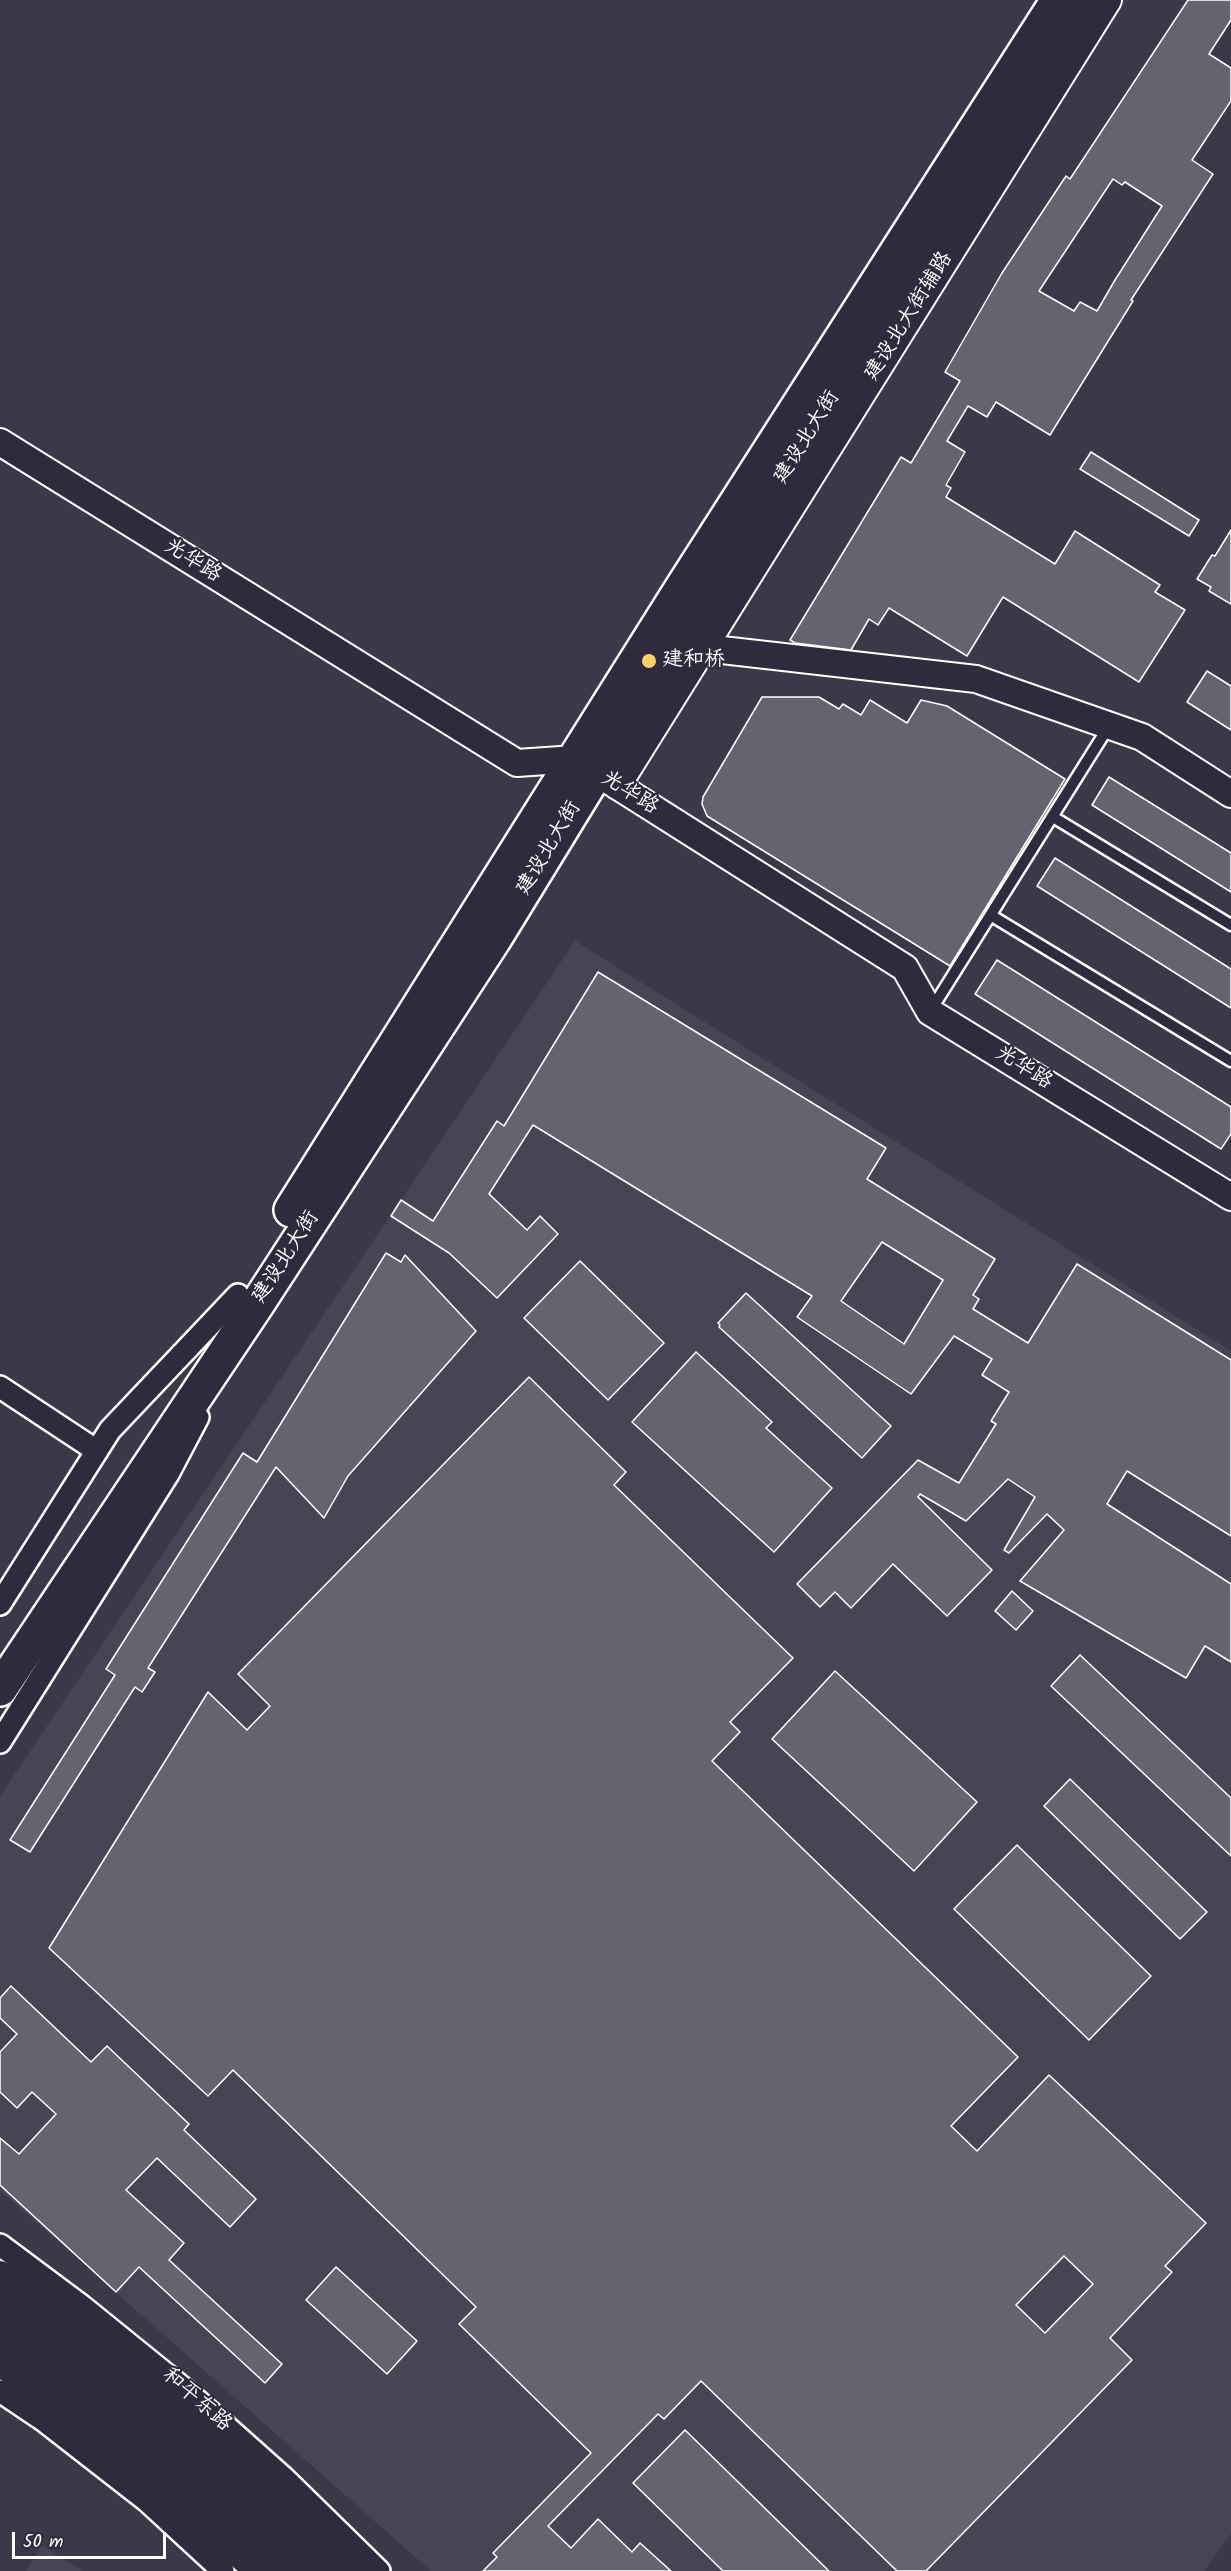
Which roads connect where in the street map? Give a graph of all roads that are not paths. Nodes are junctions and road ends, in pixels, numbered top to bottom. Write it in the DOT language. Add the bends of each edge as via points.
graph roads {
  1 [pos="1058,0"];
  2 [pos="1085,0"];
  3 [pos="1108,0"];
  4 [pos="0,442"];
  5 [pos="690,646"];
  6 [pos="1109,726"];
  7 [pos="596,773"];
  8 [pos="1231,794"];
  9 [pos="1053,817"];
  10 [pos="992,916"];
  11 [pos="1231,925"];
  12 [pos="930,1012"];
  13 [pos="1231,1061"];
  14 [pos="1231,1197"];
  15 [pos="245,1304"];
  16 [pos="0,1387"];
  17 [pos="97,1450"];
  18 [pos="0,1604"];
  19 [pos="0,1665"];
  20 [pos="0,1689"];
  21 [pos="0,1742"];
  22 [pos="0,2245"];
  23 [pos="0,2275"];
  24 [pos="0,2303"];
  25 [pos="0,2337"];
  26 [pos="0,2362"];
  27 [pos="0,2391"];
  28 [pos="223,2571"];
  29 [pos="260,2571"];
  30 [pos="284,2571"];
  31 [pos="325,2571"];
  32 [pos="354,2571"];
  33 [pos="379,2571"];
  1 -- 7 [label="main road"];
  2 -- 5 [label="main road, 建设北大街"];
  3 -- 5 [label="street, 建设北大街辅路"];
  4 -- 7 [label="street, 光华路" via="516,763"];
  5 -- 6 [label="street" via="976,679"];
  5 -- 7 [label="main road, 建设北大街"];
  6 -- 8 [label="street" via="1142,737"];
  6 -- 9 [label="lane"];
  7 -- 12 [label="street, 光华路" via="905,968"];
  7 -- 15 [label="main road, 建设北大街" via="495,938"];
  9 -- 10 [label="lane"];
  9 -- 11 [label="lane"];
  10 -- 12 [label="lane"];
  10 -- 13 [label="lane"];
  12 -- 14 [label="street, 光华路"];
  15 -- 17 [label="street" via="110,1430"];
  15 -- 19 [label="main road"];
  15 -- 20 [label="main road, 建设北大街"];
  15 -- 21 [label="street" via="168,1474"];
  16 -- 17 [label="street"];
  17 -- 18 [label="street"];
  22 -- 33 [label="street, 和平东路" via="183,2388 284,2478"];
  23 -- 32 [label="main road, 和平东路" via="207,2430"];
  24 -- 31 [label="main road, 和平东路" via="146,2411"];
  25 -- 30 [label="main road" via="129,2432"];
  26 -- 29 [label="main road" via="122,2451"];
  27 -- 28 [label="street" via="147,2501"];
}
